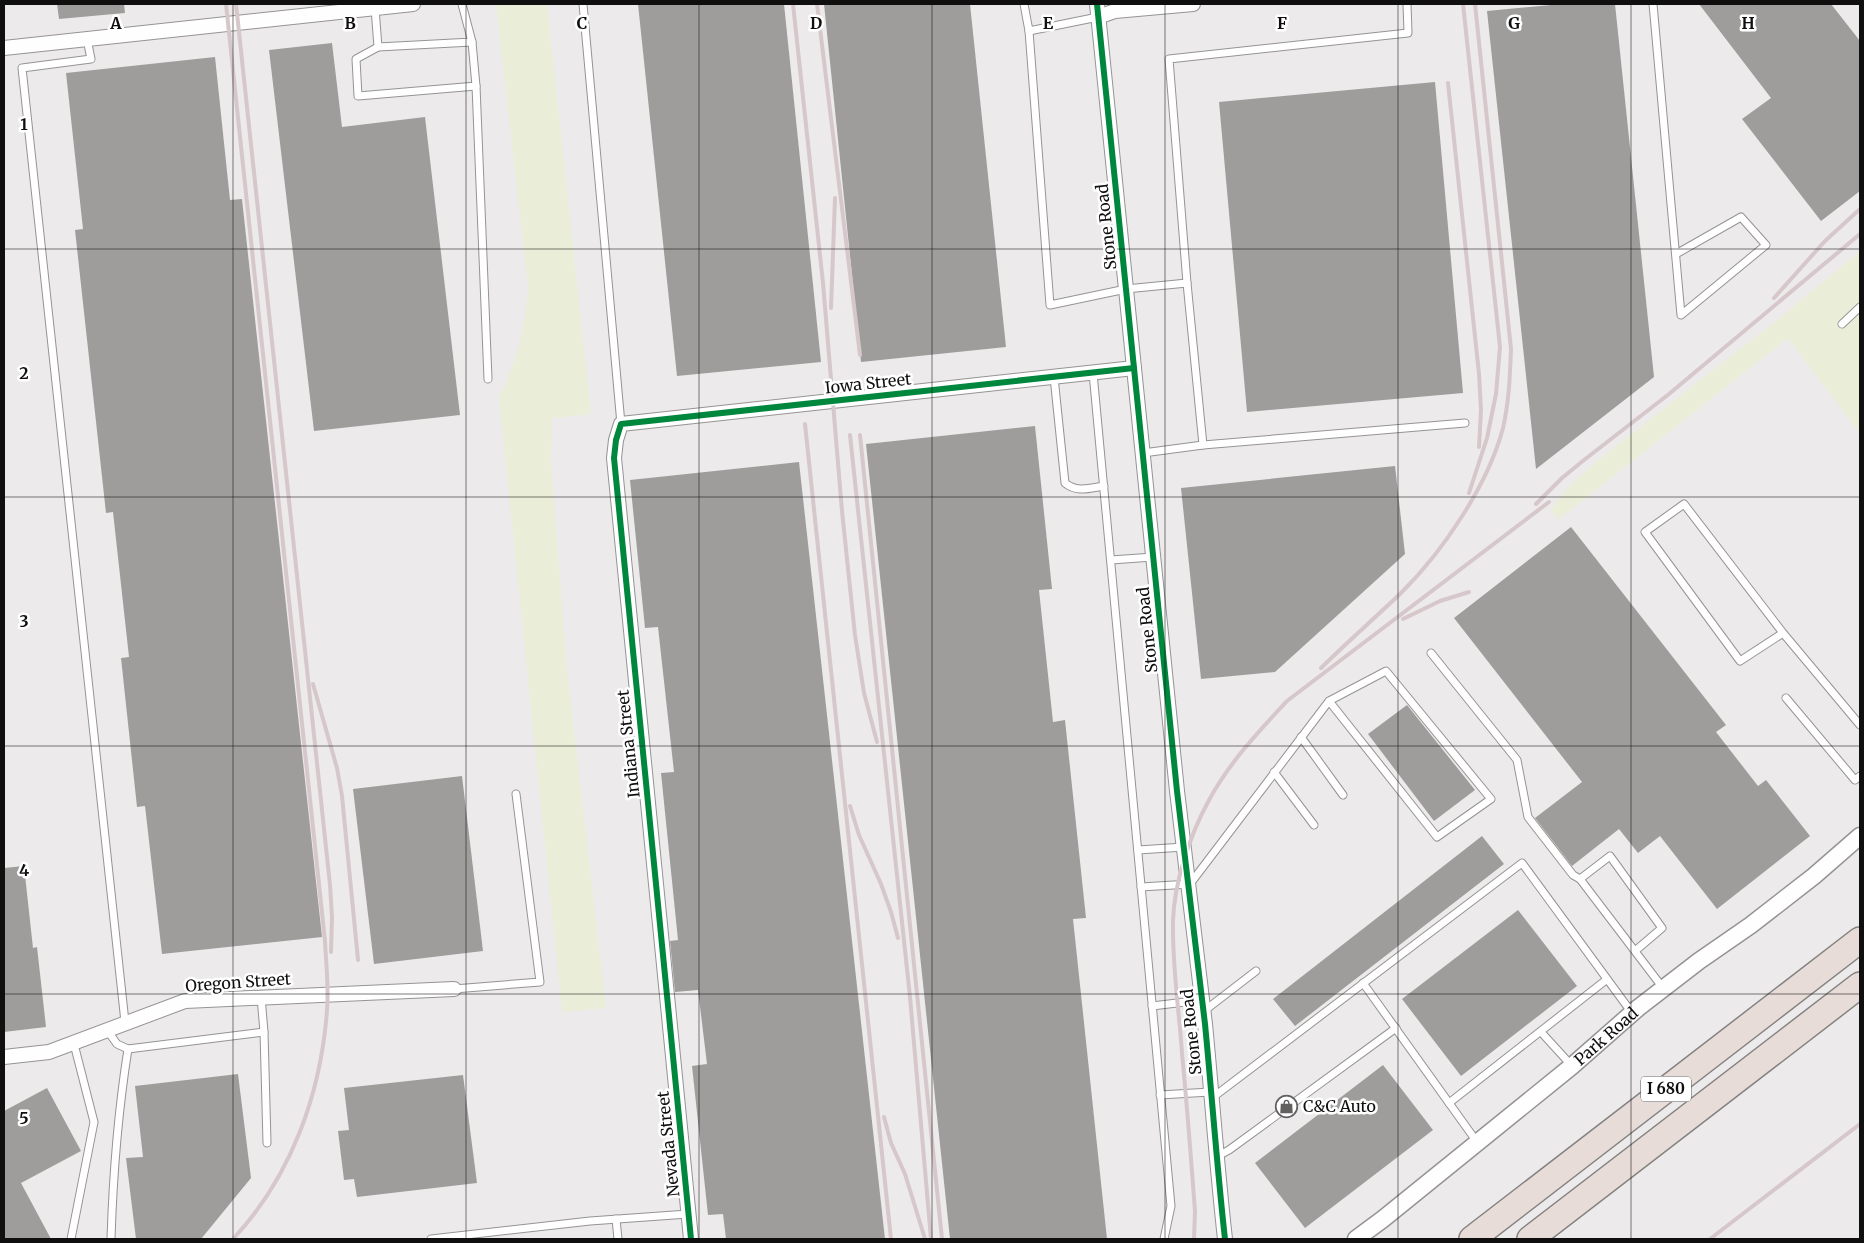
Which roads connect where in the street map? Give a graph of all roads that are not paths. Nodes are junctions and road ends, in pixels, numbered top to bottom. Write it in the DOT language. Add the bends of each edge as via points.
graph roads {
  1 [pos="413,4"];
  2 [pos="462,4"];
  3 [pos="583,4"];
  4 [pos="1024,4"];
  5 [pos="1193,4"];
  6 [pos="1407,4"];
  7 [pos="1654,4"];
  8 [pos="375,8"];
  9 [pos="1097,10"];
  10 [pos="1029,31"];
  11 [pos="87,39"];
  12 [pos="472,42"];
  13 [pos="378,47"];
  14 [pos="4,48"];
  15 [pos="476,86"];
  16 [pos="1676,254"];
  17 [pos="1187,283"];
  18 [pos="1126,289"];
  19 [pos="1860,307"];
  20 [pos="1842,324"];
  21 [pos="1134,368"];
  22 [pos="1093,373"];
  23 [pos="1054,377"];
  24 [pos="488,379"];
  25 [pos="1465,423"];
  26 [pos="621,424"];
  27 [pos="1203,445"];
  28 [pos="1142,453"];
  29 [pos="1104,486"];
  30 [pos="1153,557"];
  31 [pos="1111,560"];
  32 [pos="1783,633"];
  33 [pos="1431,653"];
  34 [pos="1786,698"];
  35 [pos="1329,700"];
  36 [pos="1860,725"];
  37 [pos="1301,737"];
  38 [pos="1274,772"];
  39 [pos="1860,776"];
  40 [pos="516,794"];
  41 [pos="1344,795"];
  42 [pos="1314,825"];
  43 [pos="1860,836"];
  44 [pos="1184,847"];
  45 [pos="1138,850"];
  46 [pos="1580,879"];
  47 [pos="1190,884"];
  48 [pos="1141,887"];
  49 [pos="1860,940"];
  50 [pos="1635,951"];
  51 [pos="1256,971"];
  52 [pos="1606,980"];
  53 [pos="1363,983"];
  54 [pos="1860,985"];
  55 [pos="454,988"];
  56 [pos="1664,988"];
  57 [pos="261,997"];
  58 [pos="1152,1006"];
  59 [pos="1202,1006"];
  60 [pos="1632,1013"];
  61 [pos="125,1022"];
  62 [pos="1396,1028"];
  63 [pos="107,1030"];
  64 [pos="264,1032"];
  65 [pos="1541,1032"];
  66 [pos="74,1044"];
  67 [pos="672,1047"];
  68 [pos="128,1048"];
  69 [pos="4,1057"];
  70 [pos="1572,1066"];
  71 [pos="1160,1095"];
  72 [pos="1211,1095"];
  73 [pos="1449,1103"];
  74 [pos="1477,1142"];
  75 [pos="267,1143"];
  76 [pos="1216,1158"];
  77 [pos="688,1214"];
  78 [pos="616,1219"];
  79 [pos="71,1239"];
  80 [pos="111,1239"];
  81 [pos="431,1239"];
  82 [pos="618,1239"];
  83 [pos="691,1239"];
  84 [pos="1164,1239"];
  85 [pos="1225,1239"];
  86 [pos="1356,1239"];
  87 [pos="1472,1239"];
  88 [pos="1530,1239"];
  1 -- 8 [label="street"];
  2 -- 12 [label="lane"];
  3 -- 26 [label="lane"];
  4 -- 10 [label="lane"];
  5 -- 9 [label="street"];
  6 -- 17 [label="lane" via="1408,33 1169,59"];
  7 -- 16 [label="lane"];
  8 -- 11 [label="street"];
  8 -- 13 [label="lane"];
  9 -- 10 [label="lane"];
  9 -- 18 [label="street, Stone Road"];
  10 -- 18 [label="lane" via="1050,305"];
  11 -- 14 [label="street"];
  11 -- 61 [label="lane" via="91,59 22,68"];
  12 -- 13 [label="lane"];
  12 -- 15 [label="lane"];
  13 -- 15 [label="lane" via="356,59 358,96"];
  15 -- 24 [label="lane"];
  16 -- 16 [label="lane" via="1681,315 1766,245 1740,217"];
  17 -- 18 [label="lane"];
  17 -- 27 [label="lane"];
  18 -- 21 [label="street, Stone Road"];
  19 -- 20 [label="lane"];
  21 -- 22 [label="street, Iowa Street"];
  21 -- 28 [label="street, Stone Road"];
  22 -- 23 [label="street, Iowa Street"];
  22 -- 29 [label="lane"];
  23 -- 26 [label="street, Iowa Street"];
  23 -- 29 [label="lane" via="1065,483 1077,490"];
  25 -- 27 [label="lane"];
  26 -- 67 [label="street, Indiana Street" via="616,440 615,468"];
  27 -- 28 [label="lane"];
  28 -- 30 [label="street, Stone Road"];
  29 -- 31 [label="lane"];
  30 -- 31 [label="lane"];
  30 -- 44 [label="street, Stone Road"];
  31 -- 45 [label="lane"];
  32 -- 32 [label="lane" via="1684,504 1645,532 1740,661"];
  32 -- 36 [label="lane"];
  33 -- 46 [label="lane" via="1517,760 1528,817 1573,875"];
  34 -- 39 [label="lane" via="1855,780"];
  35 -- 35 [label="lane" via="1386,671 1491,799 1437,837"];
  35 -- 37 [label="lane"];
  37 -- 38 [label="lane"];
  37 -- 41 [label="lane"];
  38 -- 42 [label="lane"];
  38 -- 47 [label="lane"];
  40 -- 55 [label="lane" via="540,982"];
  43 -- 56 [label="street, Park Road" via="1759,919"];
  44 -- 45 [label="lane"];
  44 -- 47 [label="street, Stone Road"];
  45 -- 48 [label="lane"];
  46 -- 50 [label="lane"];
  46 -- 50 [label="lane" via="1610,856 1662,928"];
  47 -- 48 [label="lane"];
  47 -- 59 [label="street, Stone Road"];
  48 -- 58 [label="lane"];
  49 -- 87 [label="highway, I 680"];
  50 -- 56 [label="lane"];
  51 -- 59 [label="lane"];
  52 -- 53 [label="lane" via="1522,863"];
  52 -- 60 [label="lane"];
  52 -- 65 [label="lane"];
  53 -- 62 [label="lane"];
  53 -- 72 [label="lane"];
  54 -- 88 [label="highway, I 680"];
  55 -- 57 [label="street, Oregon Street"];
  56 -- 60 [label="street, Park Road"];
  57 -- 61 [label="street, Oregon Street" via="185,1001"];
  57 -- 64 [label="lane"];
  58 -- 59 [label="lane"];
  58 -- 71 [label="lane"];
  59 -- 72 [label="street, Stone Road"];
  60 -- 70 [label="street, Park Road"];
  61 -- 63 [label="street, Oregon Street"];
  62 -- 73 [label="lane"];
  62 -- 76 [label="lane"];
  63 -- 66 [label="street, Oregon Street"];
  63 -- 68 [label="lane" via="117,1044"];
  64 -- 68 [label="lane"];
  64 -- 75 [label="lane"];
  65 -- 70 [label="lane"];
  65 -- 73 [label="lane"];
  66 -- 69 [label="street, Oregon Street" via="50,1052"];
  66 -- 79 [label="lane" via="94,1122"];
  67 -- 77 [label="street, Nevada Street"];
  68 -- 80 [label="lane" via="120,1097"];
  70 -- 74 [label="street, Park Road"];
  71 -- 72 [label="lane"];
  71 -- 84 [label="lane" via="1171,1206"];
  72 -- 76 [label="street, Stone Road"];
  73 -- 74 [label="lane"];
  74 -- 86 [label="street, Park Road"];
  76 -- 85 [label="street, Stone Road"];
  77 -- 78 [label="lane"];
  77 -- 83 [label="street, Nevada Street"];
  78 -- 81 [label="lane"];
  78 -- 82 [label="lane"];
}
